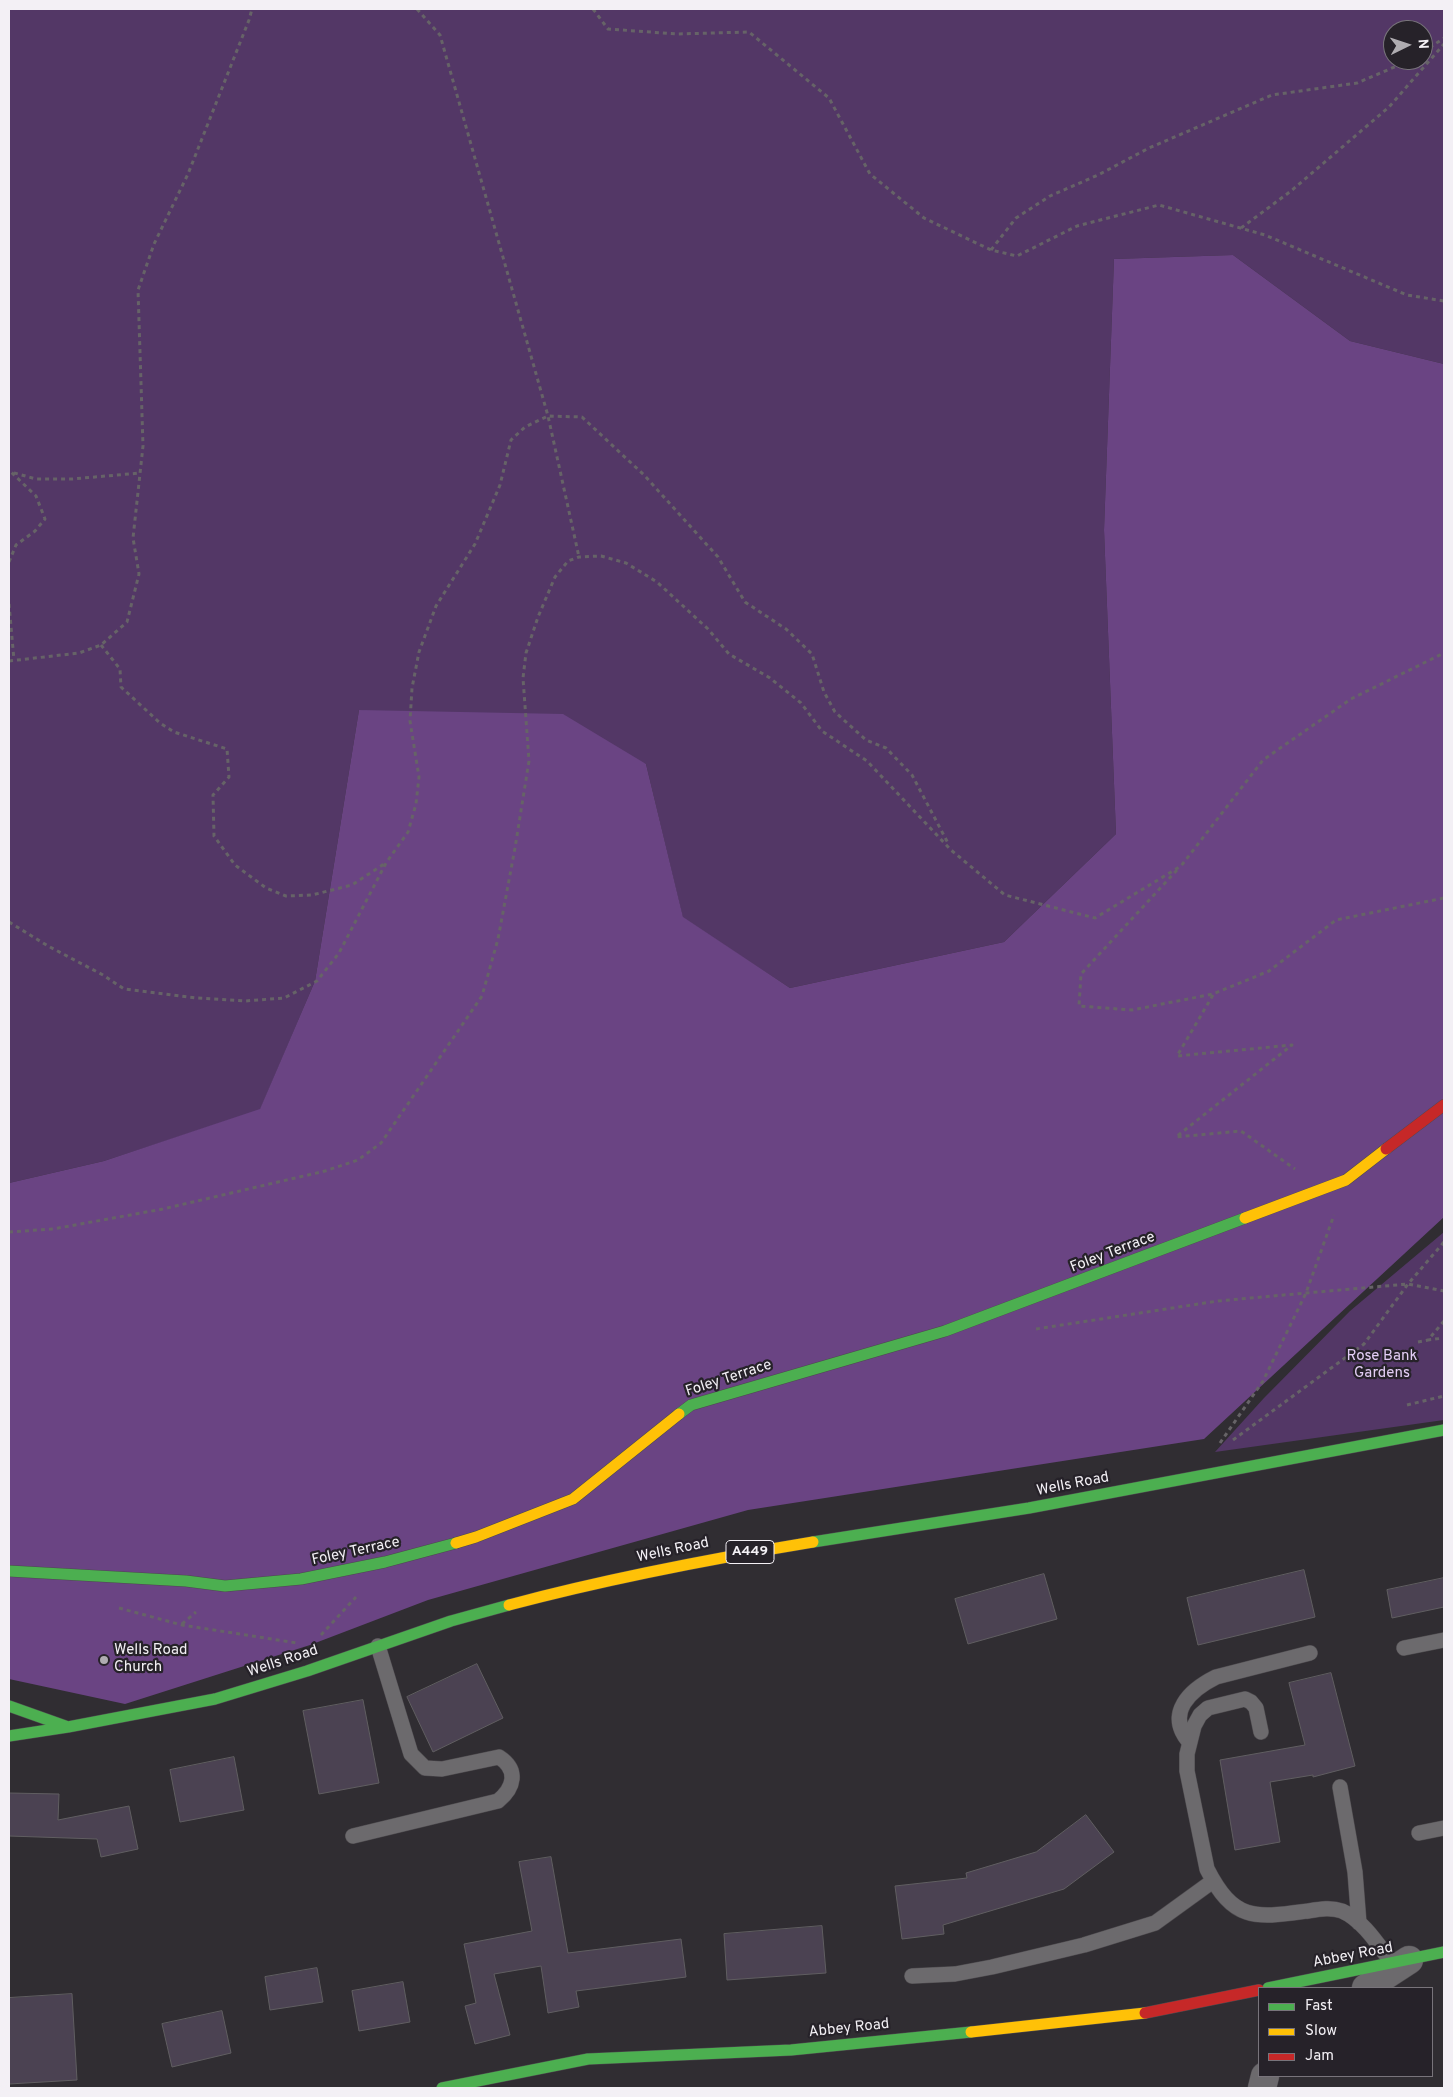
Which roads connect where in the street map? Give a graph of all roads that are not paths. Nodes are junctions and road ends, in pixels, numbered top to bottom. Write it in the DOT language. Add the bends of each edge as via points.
graph roads {
  1 [pos="1444,1105"];
  2 [pos="1444,1430"];
  3 [pos="9,1571"];
  4 [pos="1444,1640"];
  5 [pos="378,1646"];
  6 [pos="1404,1648"];
  7 [pos="1310,1653"];
  8 [pos="9,1706"];
  9 [pos="68,1727"];
  10 [pos="1261,1732"];
  11 [pos="9,1736"];
  12 [pos="1189,1742"];
  13 [pos="1340,1787"];
  14 [pos="1444,1828"];
  15 [pos="1419,1833"];
  16 [pos="353,1836"];
  17 [pos="1213,1881"];
  18 [pos="1359,1923"];
  19 [pos="1444,1952"];
  20 [pos="1401,1961"];
  21 [pos="912,1976"];
  22 [pos="1273,1987"];
  23 [pos="1367,1987"];
  24 [pos="1258,1990"];
  25 [pos="442,2088"];
  1 -- 3 [label="main road, Foley Terrace" via="1346,1180 1324,1189 945,1331 691,1405 573,1500 476,1537 385,1562 301,1579 225,1586"];
  2 -- 5 [label="main road, Wells Road / A449" via="1029,1508 701,1560 575,1587 451,1621"];
  4 -- 6 [label="lane"];
  5 -- 9 [label="main road, Wells Road / A449" via="215,1699"];
  5 -- 16 [label="lane" via="411,1754 425,1768 442,1769 499,1757 511,1771 512,1784 498,1801"];
  7 -- 12 [label="lane" via="1202,1683 1190,1693 1178,1719"];
  8 -- 9 [label="main road"];
  9 -- 11 [label="main road, Wells Road / A449"];
  10 -- 12 [label="lane" via="1256,1708 1245,1699 1235,1700 1208,1708 1194,1726"];
  12 -- 17 [label="lane" via="1187,1771 1207,1869"];
  13 -- 18 [label="lane" via="1355,1872"];
  14 -- 15 [label="lane"];
  17 -- 18 [label="lane" via="1237,1908 1254,1914 1267,1916 1328,1908 1343,1911"];
  17 -- 21 [label="lane" via="1155,1923 1084,1945 992,1967 955,1974"];
  18 -- 20 [label="lane"];
  19 -- 20 [label="main road, Abbey Road"];
  20 -- 22 [label="main road, Abbey Road"];
  20 -- 23 [label="street"];
  24 -- 25 [label="main road, Abbey Road" via="1136,2015 791,2050 588,2059"];
}
